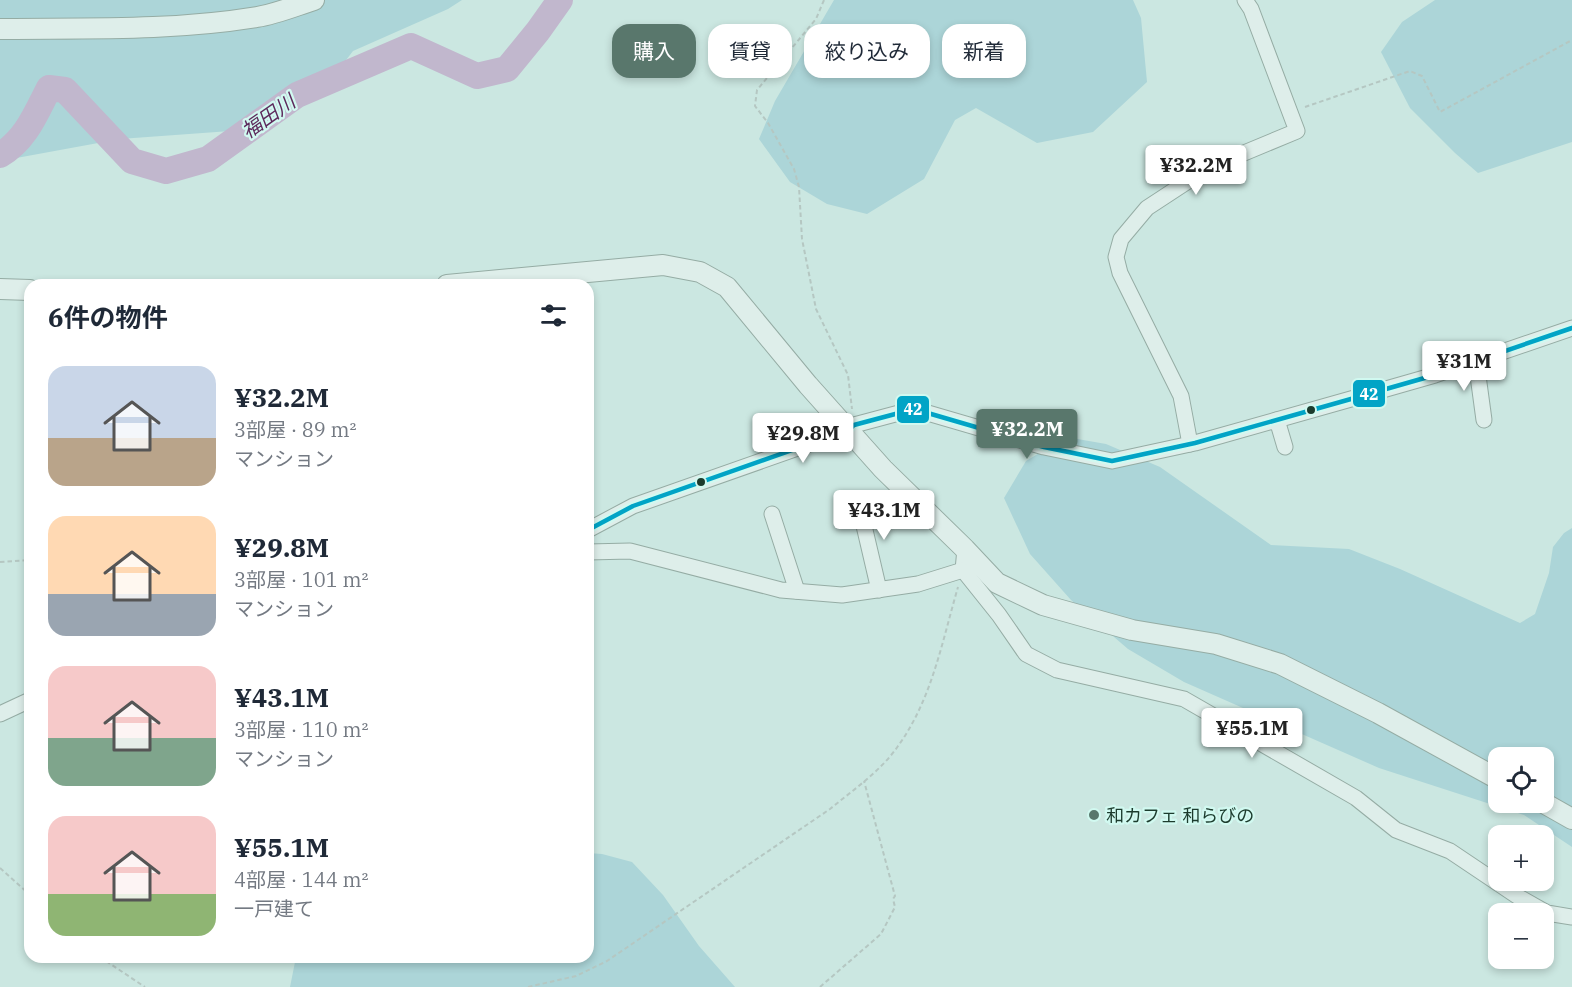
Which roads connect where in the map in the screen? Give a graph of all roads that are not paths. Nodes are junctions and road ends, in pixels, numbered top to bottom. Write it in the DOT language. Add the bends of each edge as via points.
graph roads {
  1 [pos="314,0"];
  2 [pos="1245,0"];
  3 [pos="0,29"];
  4 [pos="512,279"];
  5 [pos="0,289"];
  6 [pos="24,290"];
  7 [pos="1572,328"];
  8 [pos="1476,361"];
  9 [pos="1277,420"];
  10 [pos="1484,420"];
  11 [pos="851,427"];
  12 [pos="1190,444"];
  13 [pos="1285,447"];
  14 [pos="858,500"];
  15 [pos="772,514"];
  16 [pos="594,527"];
  17 [pos="965,549"];
  18 [pos="594,552"];
  19 [pos="963,570"];
  20 [pos="879,590"];
  21 [pos="797,591"];
  22 [pos="24,703"];
  23 [pos="0,714"];
  24 [pos="1488,774"];
  25 [pos="1554,809"];
  26 [pos="1572,819"];
  27 [pos="1572,917"];
  1 -- 3 [label="street" via="259,17 185,25"];
  2 -- 12 [label="street" via="1297,131 1208,168 1148,208 1121,239 1116,257 1120,273 1181,396"];
  4 -- 11 [label="street" via="663,265 700,272 727,287 808,385"];
  5 -- 6 [label="street"];
  7 -- 8 [label="street"];
  8 -- 9 [label="street"];
  8 -- 10 [label="street"];
  9 -- 12 [label="street"];
  9 -- 13 [label="street"];
  11 -- 12 [label="street" via="914,409 1044,447 1112,461"];
  11 -- 16 [label="street" via="633,506"];
  11 -- 17 [label="street" via="883,469"];
  14 -- 20 [label="street"];
  15 -- 21 [label="street"];
  17 -- 19 [label="street"];
  17 -- 24 [label="street" via="997,583 1043,605 1132,630 1216,644 1280,664"];
  18 -- 21 [label="street" via="630,551"];
  19 -- 20 [label="street" via="918,584"];
  19 -- 27 [label="street" via="1026,654 1057,670 1184,699 1356,798 1396,830 1450,851 1547,913"];
  20 -- 21 [label="street" via="842,595"];
  22 -- 23 [label="street"];
  25 -- 26 [label="street"];
}
